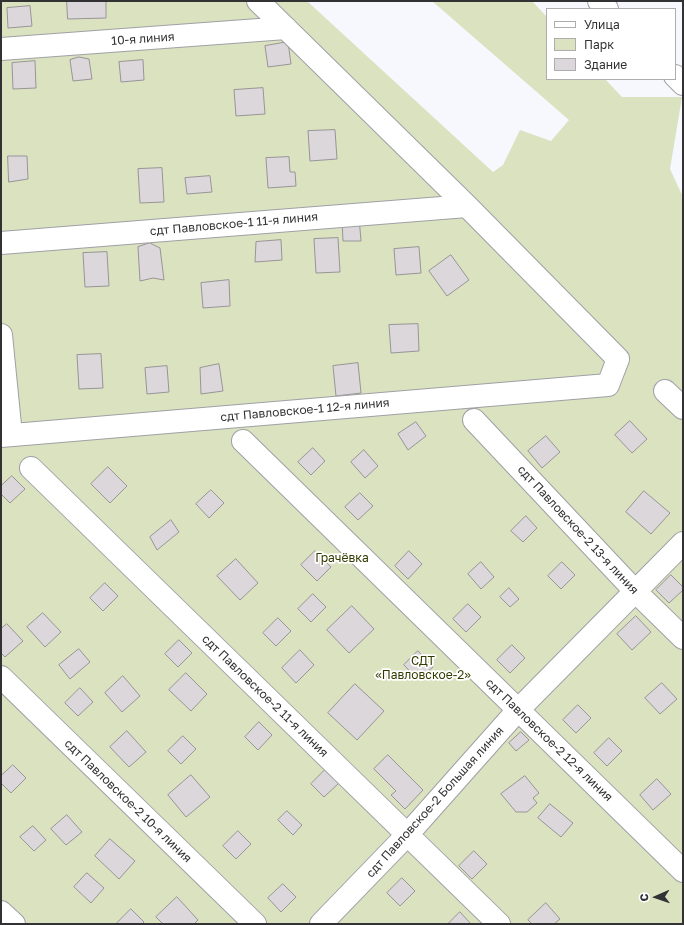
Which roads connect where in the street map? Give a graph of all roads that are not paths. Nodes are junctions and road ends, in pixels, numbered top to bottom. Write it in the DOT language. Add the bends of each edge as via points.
graph roads {
  1 [pos="258,1"];
  2 [pos="286,28"];
  3 [pos="1,50"];
  4 [pos="467,206"];
  5 [pos="1,243"];
  6 [pos="1,335"];
  7 [pos="665,391"];
  8 [pos="683,408"];
  9 [pos="474,420"];
  10 [pos="6,436"];
  11 [pos="243,441"];
  12 [pos="31,468"];
  13 [pos="683,543"];
  14 [pos="636,592"];
  15 [pos="683,638"];
  16 [pos="1,677"];
  17 [pos="518,710"];
  18 [pos="407,835"];
  19 [pos="683,871"];
  20 [pos="1,912"];
  21 [pos="14,924"];
  22 [pos="255,924"];
  23 [pos="321,924"];
  24 [pos="499,924"];
  1 -- 2 [label="street"];
  2 -- 3 [label="street, 10-я линия"];
  2 -- 4 [label="street"];
  4 -- 5 [label="street, сдт Павловское-1 11-я линия"];
  4 -- 10 [label="street, сдт Павловское-1 12-я линия" via="618,359 608,385"];
  6 -- 10 [label="street"];
  7 -- 8 [label="street"];
  9 -- 14 [label="street, сдт Павловское-2 13-я линия"];
  11 -- 17 [label="street, сдт Павловское-2 12-я линия"];
  12 -- 18 [label="street, сдт Павловское-2 11-я линия"];
  13 -- 14 [label="street, сдт Павловское-2 Большая линия"];
  14 -- 15 [label="street, сдт Павловское-2 13-я линия"];
  14 -- 17 [label="street, сдт Павловское-2 Большая линия"];
  16 -- 22 [label="street, сдт Павловское-2 10-я линия"];
  17 -- 18 [label="street, сдт Павловское-2 Большая линия"];
  17 -- 19 [label="street, сдт Павловское-2 12-я линия"];
  18 -- 23 [label="street, сдт Павловское-2 Большая линия"];
  18 -- 24 [label="street, сдт Павловское-2 11-я линия"];
  20 -- 21 [label="street"];
}
